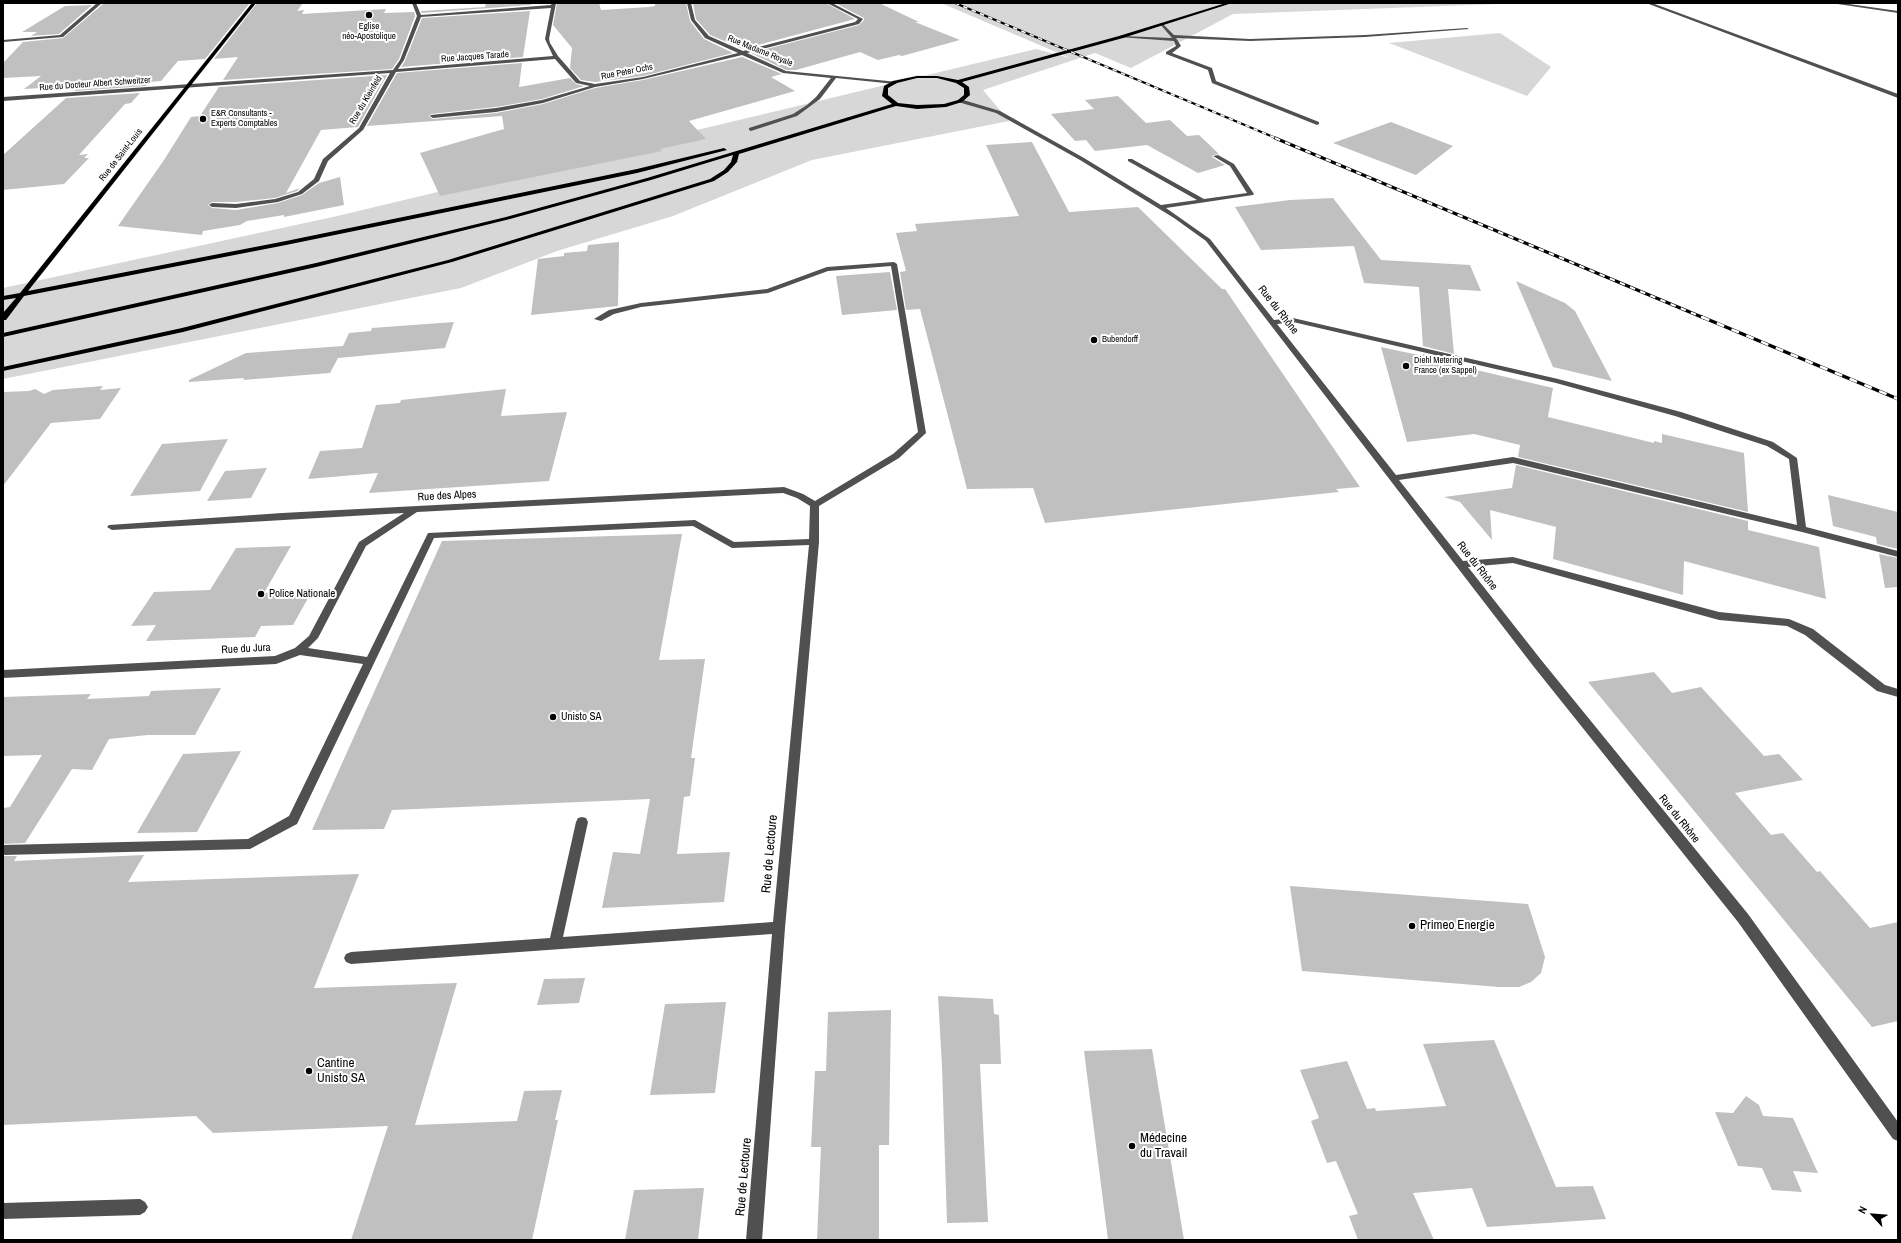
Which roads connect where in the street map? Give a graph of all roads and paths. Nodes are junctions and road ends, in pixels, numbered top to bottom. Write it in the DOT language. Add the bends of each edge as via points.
graph roads {
  1 [pos="100,3"];
  2 [pos="254,3"];
  3 [pos="414,3"];
  4 [pos="689,3"];
  5 [pos="829,3"];
  6 [pos="1230,3"];
  7 [pos="1648,3"];
  8 [pos="1833,3"];
  9 [pos="554,4"];
  10 [pos="1898,12"];
  11 [pos="419,16"];
  12 [pos="1162,24"];
  13 [pos="1467,30"];
  14 [pos="1121,37"];
  15 [pos="1175,38"];
  16 [pos="3,41"];
  17 [pos="743,53"];
  18 [pos="556,57"];
  19 [pos="394,70"];
  20 [pos="835,76"];
  21 [pos="305,77"];
  22 [pos="302,82"];
  23 [pos="895,82"];
  24 [pos="958,82"];
  25 [pos="188,85"];
  26 [pos="595,86"];
  27 [pos="1898,96"];
  28 [pos="3,99"];
  29 [pos="960,101"];
  30 [pos="896,104"];
  31 [pos="433,116"];
  32 [pos="1317,123"];
  33 [pos="751,129"];
  34 [pos="765,144"];
  35 [pos="736,153"];
  36 [pos="1216,156"];
  37 [pos="1130,160"];
  38 [pos="1203,201"];
  39 [pos="212,205"];
  40 [pos="1160,207"];
  41 [pos="23,293"];
  42 [pos="3,298"];
  43 [pos="3,318"];
  44 [pos="598,319"];
  45 [pos="1272,322"];
  46 [pos="3,335"];
  47 [pos="3,369"];
  48 [pos="1393,478"];
  49 [pos="815,505"];
  50 [pos="417,509"];
  51 [pos="112,527"];
  52 [pos="1802,530"];
  53 [pos="814,542"];
  54 [pos="1898,554"];
  55 [pos="1461,564"];
  56 [pos="298,651"];
  57 [pos="370,661"];
  58 [pos="3,674"];
  59 [pos="1898,693"];
  60 [pos="582,822"];
  61 [pos="3,850"];
  62 [pos="779,928"];
  63 [pos="555,944"];
  64 [pos="351,958"];
  65 [pos="1898,1134"];
  66 [pos="140,1207"];
  67 [pos="3,1211"];
  68 [pos="754,1240"];
  1 -- 16 [label="street" via="61,36"];
  2 -- 25 [label="main road, Rue de Saint-Louis"];
  3 -- 11 [label="street"];
  4 -- 17 [label="street, Rue Madame Royale" via="693,20 707,37"];
  5 -- 17 [label="street, Rue Peter Ochs" via="861,19 857,23"];
  6 -- 12 [label="main road"];
  7 -- 27 [label="street"];
  8 -- 10 [label="street"];
  9 -- 11 [label="street"];
  9 -- 18 [label="street, Rue Peter Ochs" via="547,39"];
  11 -- 19 [label="street, Rue du Kleinfeld" via="402,60"];
  12 -- 14 [label="main road"];
  12 -- 15 [label="street"];
  13 -- 15 [label="street" via="1250,40"];
  14 -- 15 [label="street"];
  14 -- 24 [label="main road"];
  15 -- 32 [label="street" via="1179,46 1168,53 1210,69 1214,82"];
  17 -- 20 [label="street, Rue Madame Royale" via="785,72"];
  17 -- 26 [label="street, Rue Peter Ochs" via="643,78"];
  18 -- 19 [label="street, Rue Jacques Tarade"];
  18 -- 26 [label="street, Rue Peter Ochs" via="578,82"];
  19 -- 21 [label="street, Rue du Kleinfeld"];
  19 -- 39 [label="street, Rue du Kleinfeld" via="361,129 325,160 317,180 300,193 276,201 236,206"];
  20 -- 23 [label="street, Rue Madame Royale"];
  20 -- 33 [label="street" via="818,98 795,115"];
  21 -- 22 [label="street"];
  21 -- 25 [label="street, Rue du Kleinfeld"];
  23 -- 24 [label="main road" via="930,77"];
  23 -- 30 [label="main road" via="886,87 885,96"];
  24 -- 29 [label="main road" via="966,88 967,95"];
  25 -- 28 [label="street, Rue du Docteur Albert Schweitzer"];
  25 -- 41 [label="main road, Rue de Saint-Louis"];
  26 -- 31 [label="street" via="543,101 496,110"];
  29 -- 30 [label="main road" via="944,106 917,107"];
  29 -- 40 [label="street, Rue du Rhône" via="998,112"];
  30 -- 34 [label="main road"];
  34 -- 35 [label="main road"];
  34 -- 41 [label="main road" via="742,146 637,171 356,229"];
  35 -- 46 [label="main road" via="508,218 339,260"];
  35 -- 47 [label="main road" via="734,162 726,171 712,180 450,261 183,330"];
  36 -- 38 [label="street" via="1232,165 1251,194"];
  37 -- 38 [label="street"];
  38 -- 40 [label="street"];
  40 -- 45 [label="street, Rue du Rhône" via="1208,240"];
  41 -- 42 [label="main road"];
  41 -- 43 [label="main road, Rue de Saint-Louis"];
  44 -- 49 [label="street" via="612,312 641,306 768,291 827,269 894,264 922,434 896,456"];
  45 -- 48 [label="street, Rue du Rhône"];
  45 -- 52 [label="street" via="1293,320 1558,381 1678,414 1770,444 1793,458"];
  48 -- 52 [label="street" via="1513,460"];
  48 -- 55 [label="street, Rue du Rhône"];
  49 -- 50 [label="street, Rue des Alpes" via="784,490"];
  49 -- 53 [label="street, Rue de Lectoure"];
  50 -- 51 [label="street, Rue des Alpes"];
  50 -- 56 [label="street, Rue du Jura" via="362,544 313,638"];
  52 -- 54 [label="street"];
  53 -- 57 [label="street" via="732,545 695,523 431,535"];
  53 -- 62 [label="street, Rue de Lectoure"];
  55 -- 59 [label="street" via="1513,560 1719,616 1789,623 1809,632 1881,688"];
  55 -- 65 [label="street, Rue du Rhône" via="1742,918"];
  56 -- 57 [label="street"];
  56 -- 58 [label="street, Rue du Jura" via="276,660"];
  57 -- 61 [label="street" via="293,820 250,844"];
  60 -- 63 [label="street"];
  62 -- 63 [label="street"];
  62 -- 68 [label="street, Rue de Lectoure"];
  63 -- 64 [label="street"];
  66 -- 67 [label="street"];
}
